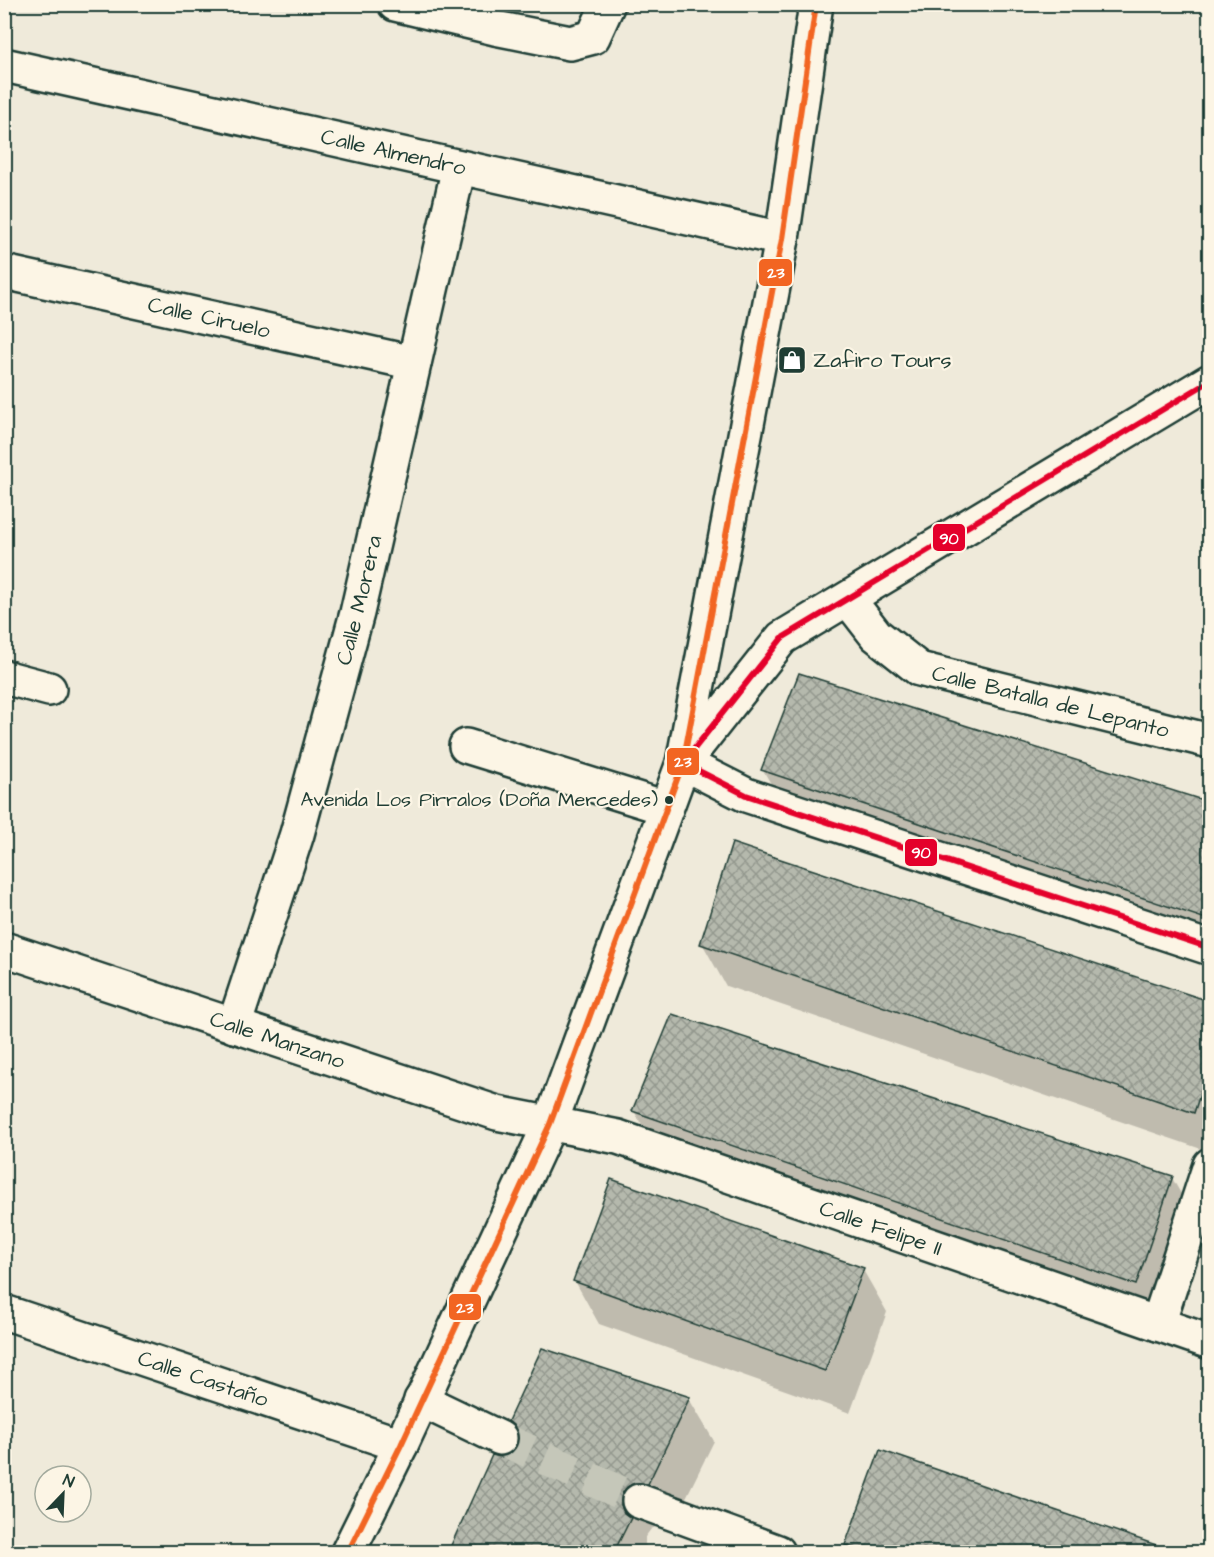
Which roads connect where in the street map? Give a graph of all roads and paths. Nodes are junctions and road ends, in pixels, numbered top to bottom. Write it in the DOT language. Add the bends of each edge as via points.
graph roads {
  1 [pos="395,4"];
  2 [pos="608,4"];
  3 [pos="816,4"];
  4 [pos="497,16"];
  5 [pos="4,65"];
  6 [pos="459,167"];
  7 [pos="782,239"];
  8 [pos="4,272"];
  9 [pos="414,363"];
  10 [pos="1209,381"];
  11 [pos="848,599"];
  12 [pos="4,677"];
  13 [pos="49,689"];
  14 [pos="1209,741"];
  15 [pos="466,746"];
  16 [pos="683,763"];
  17 [pos="666,808"];
  18 [pos="1209,948"];
  19 [pos="4,949"];
  20 [pos="234,1026"];
  21 [pos="550,1124"];
  22 [pos="1209,1165"];
  23 [pos="4,1312"];
  24 [pos="1158,1324"];
  25 [pos="1209,1341"];
  26 [pos="421,1400"];
  27 [pos="500,1438"];
  28 [pos="401,1445"];
  29 [pos="639,1501"];
  30 [pos="348,1552"];
  31 [pos="778,1552"];
  1 -- 4 [label="street"];
  2 -- 4 [label="street" via="593,37 570,43"];
  3 -- 7 [label="street"];
  5 -- 6 [label="street, Calle Almendro"];
  6 -- 7 [label="street, Calle Almendro"];
  6 -- 9 [label="street, Calle Morera"];
  7 -- 16 [label="street"];
  8 -- 9 [label="street, Calle Ciruelo"];
  9 -- 20 [label="street, Calle Morera" via="357,613 303,812"];
  10 -- 11 [label="street"];
  11 -- 14 [label="street, Calle Batalla de Lepanto" via="876,635 919,669"];
  11 -- 16 [label="street" via="782,638"];
  12 -- 13 [label="street"];
  15 -- 17 [label="street"];
  16 -- 17 [label="street"];
  16 -- 18 [label="street" via="746,795"];
  17 -- 21 [label="street"];
  19 -- 20 [label="street, Calle Manzano"];
  20 -- 21 [label="street, Calle Manzano" via="497,1113"];
  21 -- 24 [label="street, Calle Felipe II" via="618,1137"];
  21 -- 26 [label="street"];
  22 -- 24 [label="street"];
  23 -- 28 [label="street, Calle Castaño"];
  24 -- 25 [label="street, Calle Felipe II"];
  26 -- 27 [label="street"];
  26 -- 28 [label="street"];
  28 -- 30 [label="street"];
  29 -- 31 [label="street"];
}
